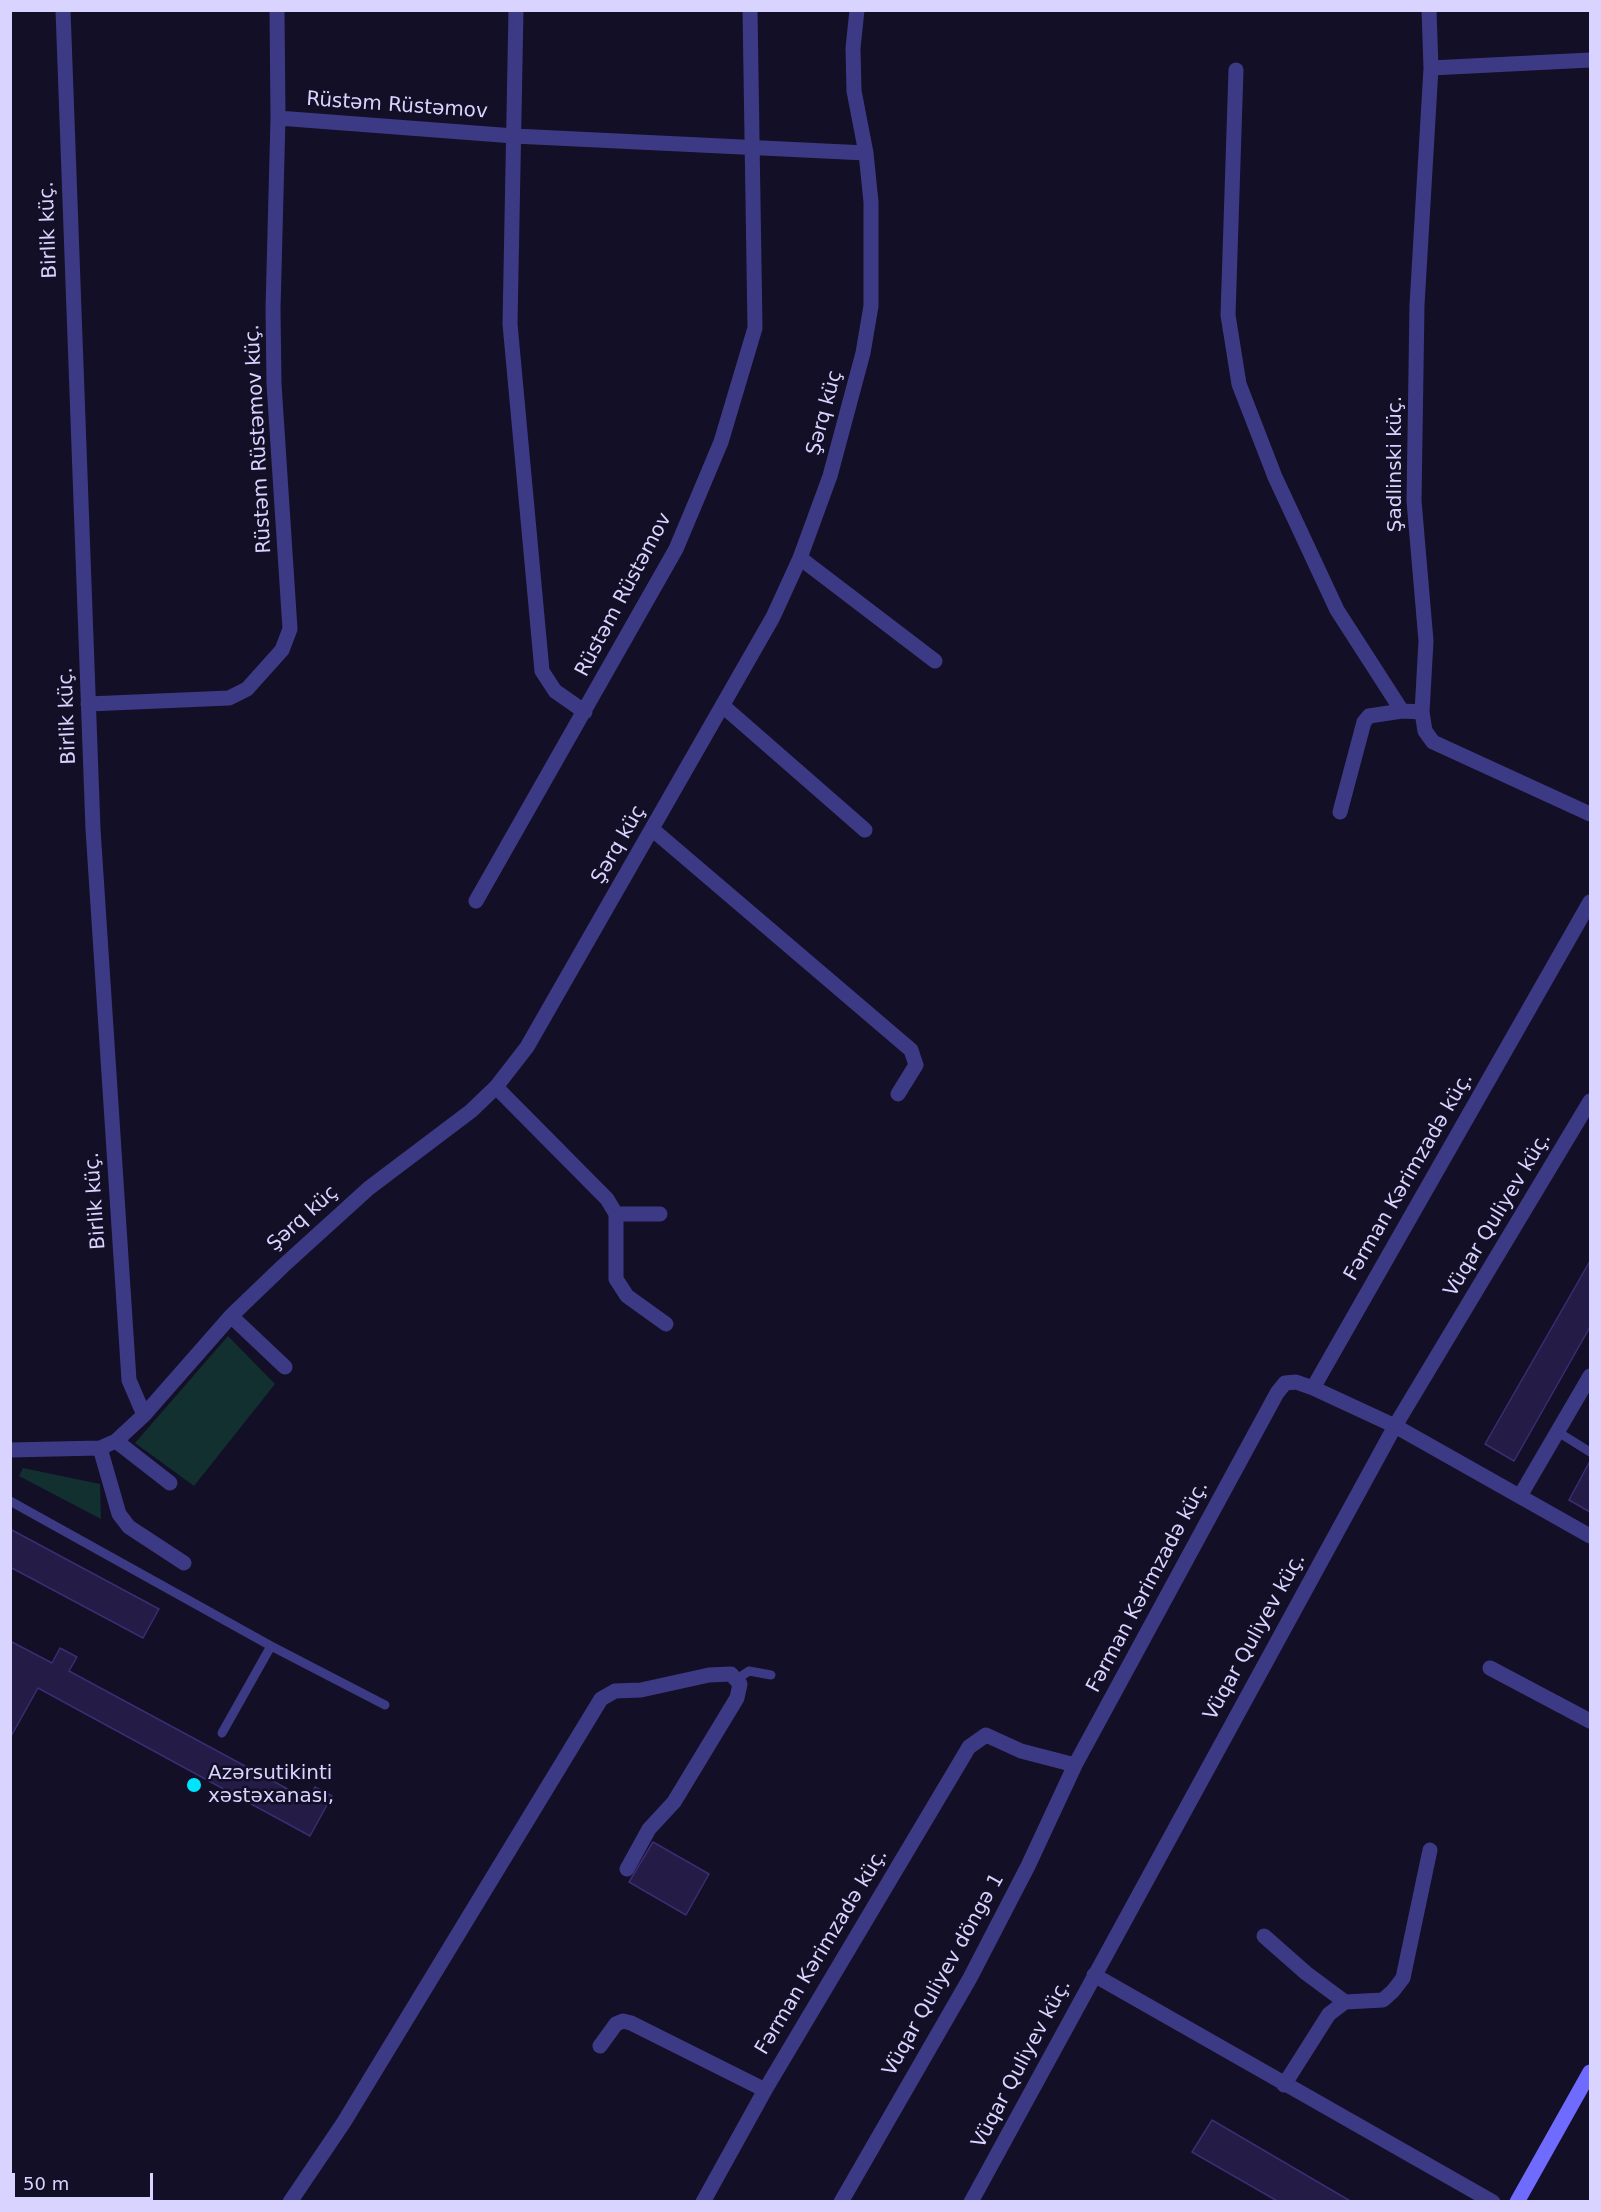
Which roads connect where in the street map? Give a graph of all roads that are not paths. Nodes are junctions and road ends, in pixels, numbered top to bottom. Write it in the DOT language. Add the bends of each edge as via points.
graph roads {
  1 [pos="63,10"];
  2 [pos="277,10"];
  3 [pos="516,10"];
  4 [pos="750,10"];
  5 [pos="857,10"];
  6 [pos="1429,10"];
  7 [pos="1590,60"];
  8 [pos="1431,68"];
  9 [pos="1236,70"];
  10 [pos="278,118"];
  11 [pos="514,136"];
  12 [pos="751,147"];
  13 [pos="866,153"];
  14 [pos="800,558"];
  15 [pos="935,661"];
  16 [pos="88,704"];
  17 [pos="723,706"];
  18 [pos="1402,711"];
  19 [pos="585,712"];
  20 [pos="1422,712"];
  21 [pos="1340,812"];
  22 [pos="1590,814"];
  23 [pos="652,829"];
  24 [pos="865,830"];
  25 [pos="476,901"];
  26 [pos="1590,902"];
  27 [pos="496,1087"];
  28 [pos="898,1094"];
  29 [pos="1590,1101"];
  30 [pos="616,1214"];
  31 [pos="660,1214"];
  32 [pos="231,1316"];
  33 [pos="666,1323"];
  34 [pos="285,1367"];
  35 [pos="1590,1376"];
  36 [pos="1313,1388"];
  37 [pos="144,1415"];
  38 [pos="1395,1426"];
  39 [pos="1558,1432"];
  40 [pos="116,1441"];
  41 [pos="100,1448"];
  42 [pos="10,1450"];
  43 [pos="1590,1452"];
  44 [pos="170,1483"];
  45 [pos="1520,1496"];
  46 [pos="10,1500"];
  47 [pos="1590,1536"];
  48 [pos="184,1563"];
  49 [pos="271,1646"];
  50 [pos="1490,1668"];
  51 [pos="771,1675"];
  52 [pos="737,1678"];
  53 [pos="386,1705"];
  54 [pos="1590,1721"];
  55 [pos="222,1733"];
  56 [pos="1075,1765"];
  57 [pos="1430,1850"];
  58 [pos="627,1869"];
  59 [pos="1264,1936"];
  60 [pos="1094,1975"];
  61 [pos="1345,2002"];
  62 [pos="600,2046"];
  63 [pos="1590,2072"];
  64 [pos="1284,2085"];
  65 [pos="765,2090"];
  66 [pos="974,2200"];
  67 [pos="290,2202"];
  68 [pos="703,2202"];
  69 [pos="841,2202"];
  70 [pos="1493,2202"];
  71 [pos="1517,2202"];
  1 -- 16 [label="street, Birlik küç."];
  2 -- 10 [label="street, Rüstəm Rüstəmov küç."];
  3 -- 11 [label="street, Rüstəm Rüstəmov"];
  4 -- 12 [label="street, Rüstəm Rüstəmov"];
  5 -- 13 [label="street, Şərq küç" via="854,91"];
  6 -- 8 [label="street, Şadlinski küç."];
  7 -- 8 [label="street"];
  8 -- 20 [label="street, Şadlinski küç." via="1417,305 1414,501 1426,641"];
  9 -- 18 [label="street" via="1228,315 1239,384 1275,477 1337,610"];
  10 -- 11 [label="street, Rüstəm Rüstəmov"];
  10 -- 16 [label="street, Rüstəm Rüstəmov küç." via="274,384 290,629 282,650 247,688 229,698"];
  11 -- 12 [label="street, Rüstəm Rüstəmov"];
  11 -- 19 [label="street, Rüstəm Rüstəmov" via="510,324 542,671 555,691"];
  12 -- 13 [label="street, Rüstəm Rüstəmov"];
  12 -- 19 [label="street, Rüstəm Rüstəmov" via="755,328 721,442 676,549"];
  13 -- 14 [label="street, Şərq küç" via="871,202 871,306 863,353 830,477"];
  14 -- 15 [label="street"];
  14 -- 17 [label="street, Şərq küç" via="773,617"];
  16 -- 37 [label="street, Birlik küç." via="129,1380"];
  17 -- 23 [label="street, Şərq küç"];
  17 -- 24 [label="street"];
  18 -- 20 [label="street"];
  18 -- 21 [label="street" via="1369,716 1364,722"];
  19 -- 25 [label="street, Rüstəm Rüstəmov"];
  20 -- 22 [label="street, Şadlinski küç." via="1425,731 1433,742"];
  23 -- 27 [label="street, Şərq küç" via="527,1047"];
  23 -- 28 [label="street" via="911,1050 916,1065"];
  26 -- 36 [label="street, Fərman Kərimzadə küç."];
  27 -- 30 [label="street" via="607,1198"];
  27 -- 32 [label="street, Şərq küç" via="471,1111 337,1214"];
  29 -- 38 [label="street, Vüqar Quliyev küç."];
  30 -- 31 [label="street"];
  30 -- 33 [label="street" via="616,1279 627,1296"];
  32 -- 34 [label="street"];
  32 -- 37 [label="street, Şərq küç"];
  35 -- 39 [label="street"];
  36 -- 38 [label="street"];
  36 -- 56 [label="street, Fərman Kərimzadə küç." via="1285,1383 1277,1393"];
  37 -- 40 [label="street, Şərq küç"];
  38 -- 45 [label="street"];
  38 -- 60 [label="street, Vüqar Quliyev küç."];
  39 -- 43 [label="lane"];
  39 -- 45 [label="street"];
  40 -- 41 [label="street, Şərq küç"];
  40 -- 44 [label="street"];
  41 -- 42 [label="street, Şərq küç"];
  41 -- 48 [label="street" via="119,1514 129,1527"];
  45 -- 47 [label="street"];
  46 -- 49 [label="lane"];
  49 -- 53 [label="lane"];
  49 -- 55 [label="lane"];
  50 -- 54 [label="street"];
  51 -- 52 [label="lane" via="749,1671"];
  52 -- 58 [label="street" via="738,1698 674,1802 649,1829"];
  52 -- 67 [label="street" via="723,1673 641,1690 615,1691 601,1699 344,2122"];
  56 -- 65 [label="street, Fərman Kərimzadə küç." via="1021,1750 986,1735 969,1747"];
  56 -- 69 [label="street, Vüqar Quliyev döngə 1" via="970,1978"];
  57 -- 61 [label="street" via="1403,1978 1383,2000"];
  59 -- 61 [label="street"];
  60 -- 64 [label="street"];
  60 -- 66 [label="street, Vüqar Quliyev küç."];
  61 -- 64 [label="street" via="1320,2026"];
  62 -- 65 [label="street" via="616,2024 631,2023"];
  63 -- 71 [label="street"];
  64 -- 70 [label="street"];
  65 -- 68 [label="street, Fərman Kərimzadə küç."];
}
